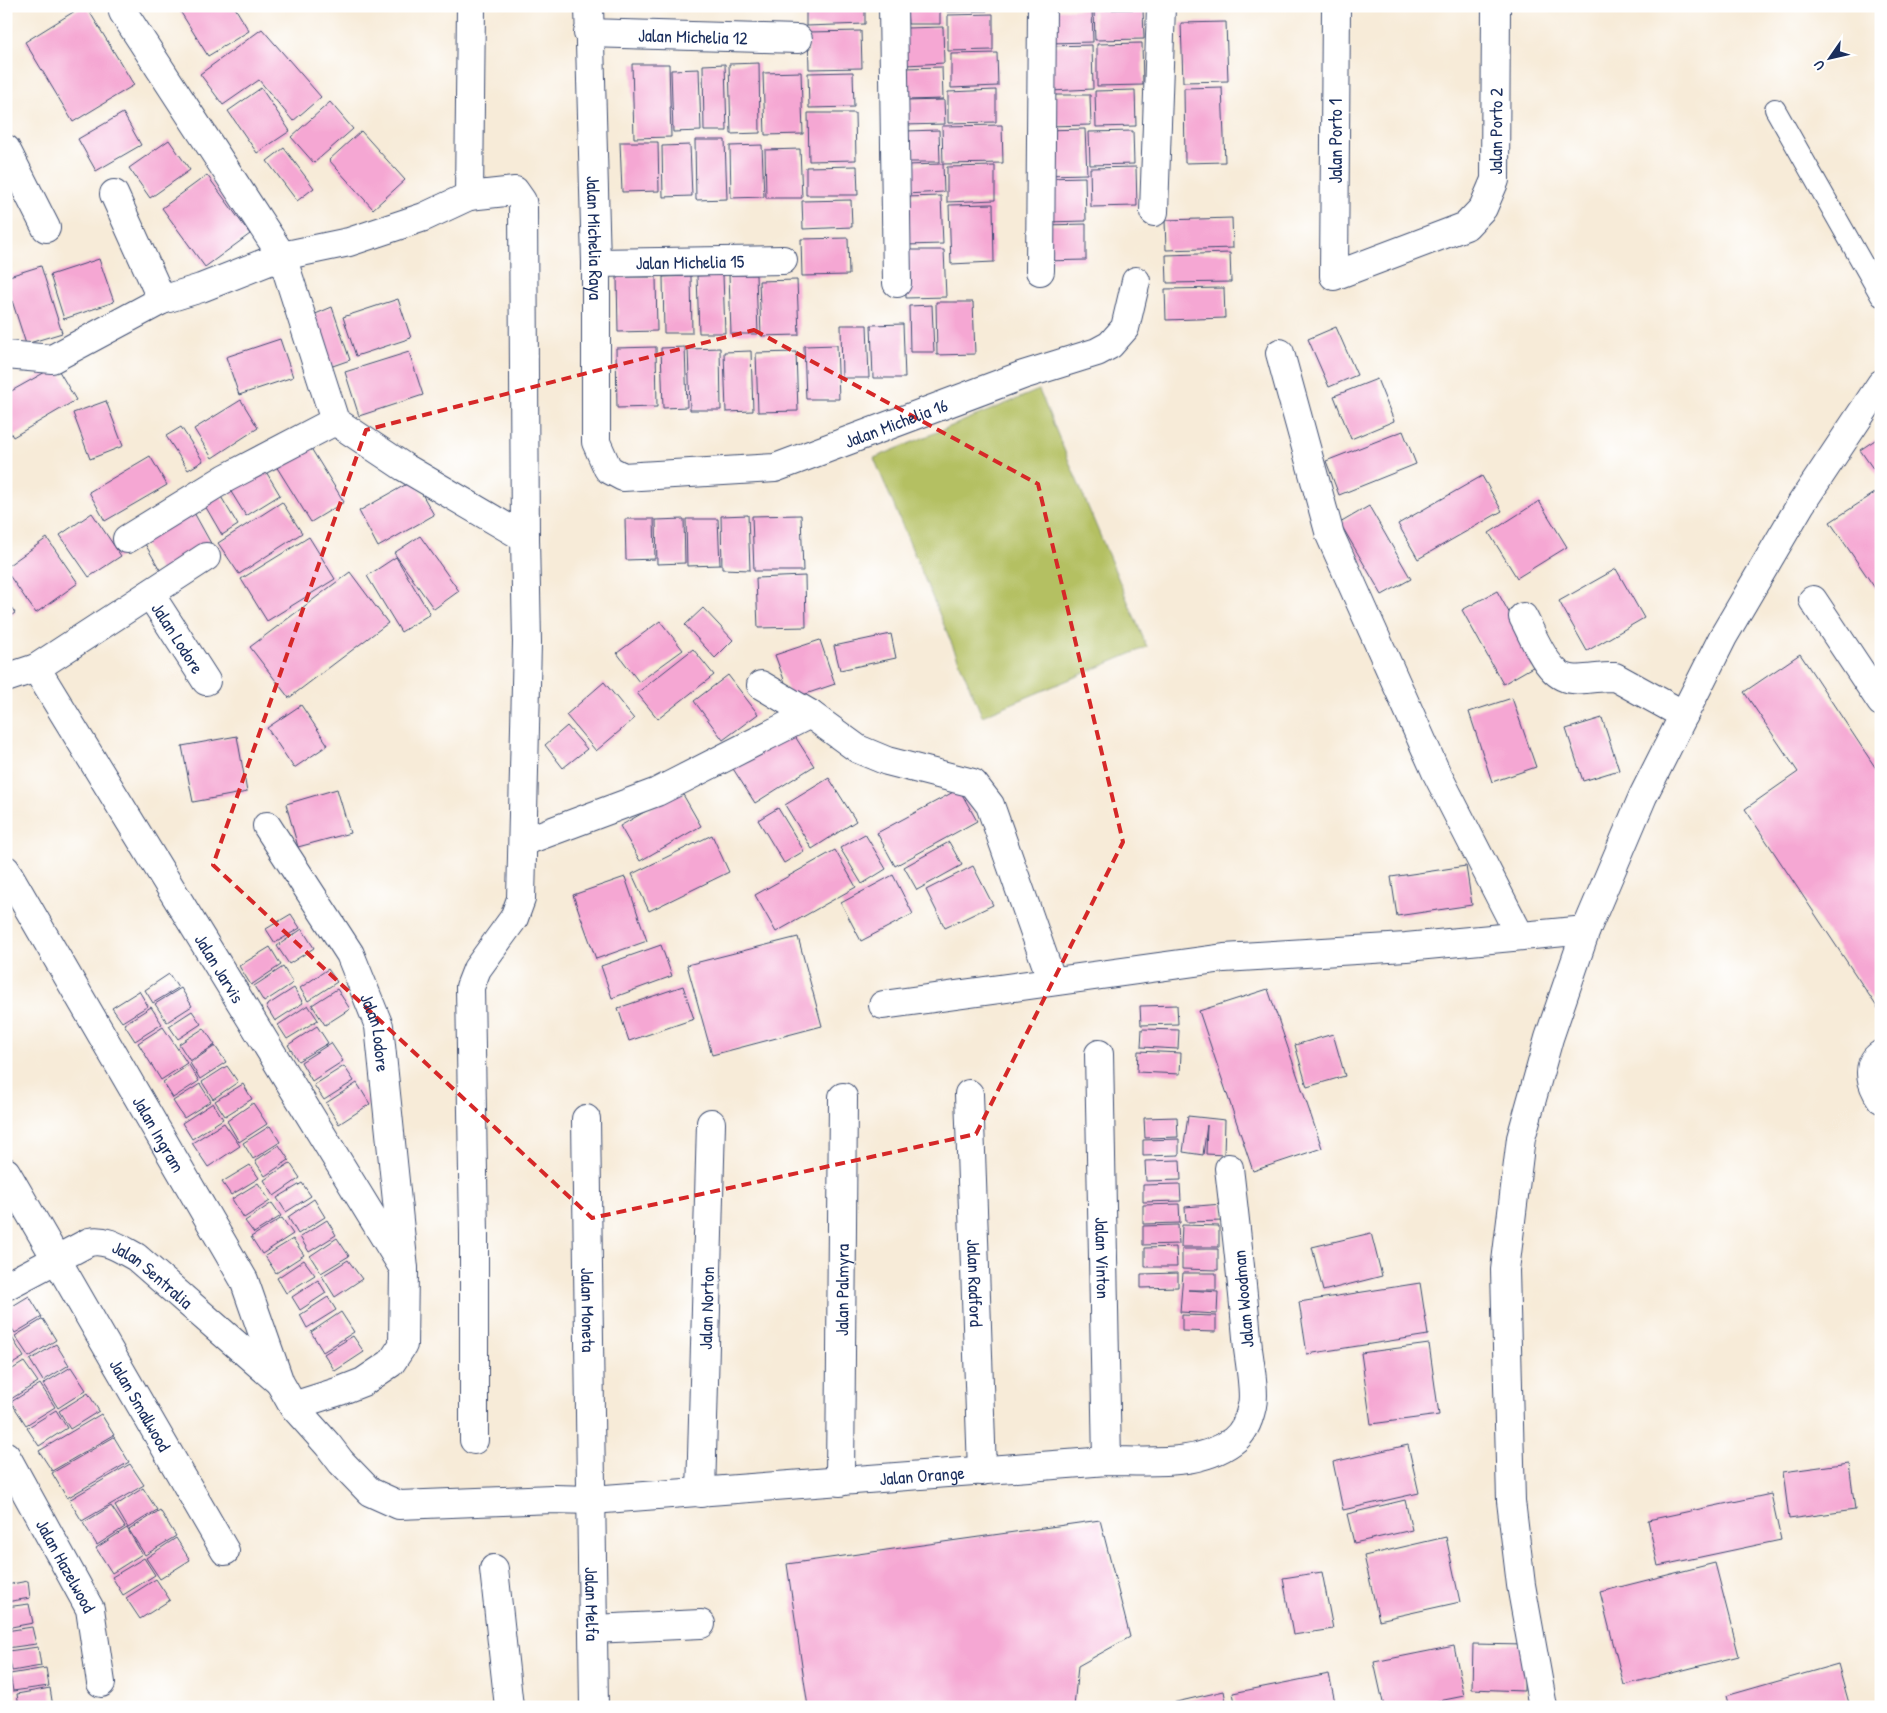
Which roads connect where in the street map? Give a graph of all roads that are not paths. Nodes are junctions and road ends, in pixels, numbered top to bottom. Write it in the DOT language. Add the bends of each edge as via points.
graph roads {
  1 [pos="471,6"];
  2 [pos="589,6"];
  3 [pos="893,6"];
  4 [pos="1042,6"];
  5 [pos="1161,6"];
  6 [pos="1336,6"];
  7 [pos="1496,6"];
  8 [pos="123,12"];
  9 [pos="588,34"];
  10 [pos="798,40"];
  11 [pos="1775,109"];
  12 [pos="6,149"];
  13 [pos="114,194"];
  14 [pos="469,196"];
  15 [pos="1154,212"];
  16 [pos="46,228"];
  17 [pos="282,256"];
  18 [pos="783,260"];
  19 [pos="596,263"];
  20 [pos="1040,270"];
  21 [pos="1334,276"];
  22 [pos="1136,281"];
  23 [pos="897,283"];
  24 [pos="1881,296"];
  25 [pos="162,300"];
  26 [pos="1280,353"];
  27 [pos="6,355"];
  28 [pos="1881,384"];
  29 [pos="335,421"];
  30 [pos="608,469"];
  31 [pos="525,538"];
  32 [pos="127,539"];
  33 [pos="206,556"];
  34 [pos="150,594"];
  35 [pos="1813,600"];
  36 [pos="1523,617"];
  37 [pos="36,668"];
  38 [pos="6,678"];
  39 [pos="206,681"];
  40 [pos="761,685"];
  41 [pos="1881,702"];
  42 [pos="810,714"];
  43 [pos="1684,715"];
  44 [pos="266,826"];
  45 [pos="523,842"];
  46 [pos="6,870"];
  47 [pos="1586,930"];
  48 [pos="1520,936"];
  49 [pos="1052,981"];
  50 [pos="882,1005"];
  51 [pos="1100,1054"];
  52 [pos="1881,1054"];
  53 [pos="1877,1093"];
  54 [pos="969,1094"];
  55 [pos="843,1097"];
  56 [pos="586,1119"];
  57 [pos="711,1123"];
  58 [pos="1229,1168"];
  59 [pos="6,1172"];
  60 [pos="56,1259"];
  61 [pos="404,1269"];
  62 [pos="6,1286"];
  63 [pos="280,1383"];
  64 [pos="293,1406"];
  65 [pos="1245,1429"];
  66 [pos="474,1440"];
  67 [pos="6,1456"];
  68 [pos="1107,1461"];
  69 [pos="982,1471"];
  70 [pos="840,1482"];
  71 [pos="701,1493"];
  72 [pos="592,1500"];
  73 [pos="399,1505"];
  74 [pos="225,1551"];
  75 [pos="494,1569"];
  76 [pos="701,1624"];
  77 [pos="593,1629"];
  78 [pos="101,1683"];
  79 [pos="509,1707"];
  80 [pos="594,1707"];
  81 [pos="1544,1707"];
  1 -- 14 [label="street"];
  2 -- 9 [label="street, Jalan Michelia Raya"];
  3 -- 23 [label="street"];
  4 -- 20 [label="street"];
  5 -- 15 [label="street"];
  6 -- 21 [label="street, Jalan Porto 1"];
  7 -- 21 [label="street, Jalan Porto 2" via="1495,180 1483,208 1466,226"];
  8 -- 17 [label="street"];
  9 -- 10 [label="street, Jalan Michelia 12"];
  9 -- 19 [label="street, Jalan Michelia Raya"];
  11 -- 24 [label="lane"];
  12 -- 16 [label="street"];
  13 -- 25 [label="street"];
  14 -- 17 [label="street" via="424,217 356,240"];
  14 -- 31 [label="street" via="515,191 523,207"];
  17 -- 25 [label="street"];
  17 -- 29 [label="street"];
  18 -- 19 [label="street, Jalan Michelia 15"];
  19 -- 30 [label="street, Jalan Michelia Raya" via="596,442"];
  22 -- 30 [label="street, Jalan Michelia 16" via="1125,328 1110,345 1097,352 1023,376 775,468 623,478"];
  25 -- 27 [label="street" via="52,359"];
  26 -- 48 [label="street" via="1330,535 1436,772"];
  28 -- 43 [label="street" via="1800,504 1723,637"];
  29 -- 31 [label="street" via="411,472"];
  29 -- 32 [label="street" via="226,478"];
  31 -- 45 [label="street" via="528,642"];
  33 -- 34 [label="street"];
  34 -- 37 [label="street"];
  34 -- 39 [label="street, Jalan Lodore"];
  35 -- 41 [label="street"];
  36 -- 43 [label="street" via="1552,670 1560,676 1583,680 1615,677"];
  37 -- 38 [label="street"];
  37 -- 61 [label="street, Jalan Jarvis"];
  40 -- 42 [label="street"];
  42 -- 45 [label="street" via="657,792"];
  42 -- 49 [label="street" via="871,755 973,783 990,805"];
  43 -- 47 [label="street" via="1643,796"];
  44 -- 61 [label="street, Jalan Lodore" via="350,954 380,1026"];
  45 -- 66 [label="street" via="519,907 477,969 470,987"];
  46 -- 63 [label="street, Jalan Ingram" via="244,1280"];
  47 -- 48 [label="street"];
  47 -- 81 [label="street" via="1549,1038 1521,1138 1505,1270 1511,1501 1523,1594"];
  48 -- 49 [label="street" via="1406,947 1224,958"];
  49 -- 50 [label="street"];
  51 -- 68 [label="street, Jalan Vinton"];
  52 -- 53 [label="street" via="1871,1070"];
  54 -- 69 [label="street, Jalan Radford"];
  55 -- 70 [label="street, Jalan Palmyra"];
  56 -- 72 [label="street, Jalan Moneta"];
  57 -- 71 [label="street, Jalan Norton"];
  58 -- 65 [label="street, Jalan Woodman" via="1253,1404"];
  59 -- 60 [label="street, Jalan Smallwood"];
  60 -- 62 [label="street, Jalan Sentralia"];
  60 -- 63 [label="street, Jalan Sentralia" via="96,1241 108,1243 136,1257"];
  60 -- 74 [label="street, Jalan Smallwood"];
  61 -- 64 [label="street, Jalan Lodore" via="403,1344 391,1362 363,1382"];
  63 -- 64 [label="street, Jalan Ingram"];
  64 -- 73 [label="street, Jalan Ingram" via="370,1492"];
  65 -- 68 [label="street, Jalan Orange" via="1233,1441 1195,1457 1171,1461"];
  67 -- 78 [label="street, Jalan Hazelwood" via="90,1609"];
  68 -- 69 [label="street, Jalan Orange"];
  69 -- 70 [label="street, Jalan Orange"];
  70 -- 71 [label="street, Jalan Orange"];
  71 -- 72 [label="street, Jalan Orange"];
  72 -- 73 [label="street, Jalan Orange"];
  72 -- 77 [label="street, Jalan Melfa"];
  75 -- 79 [label="street"];
  76 -- 77 [label="street"];
  77 -- 80 [label="street, Jalan Melfa"];
}
